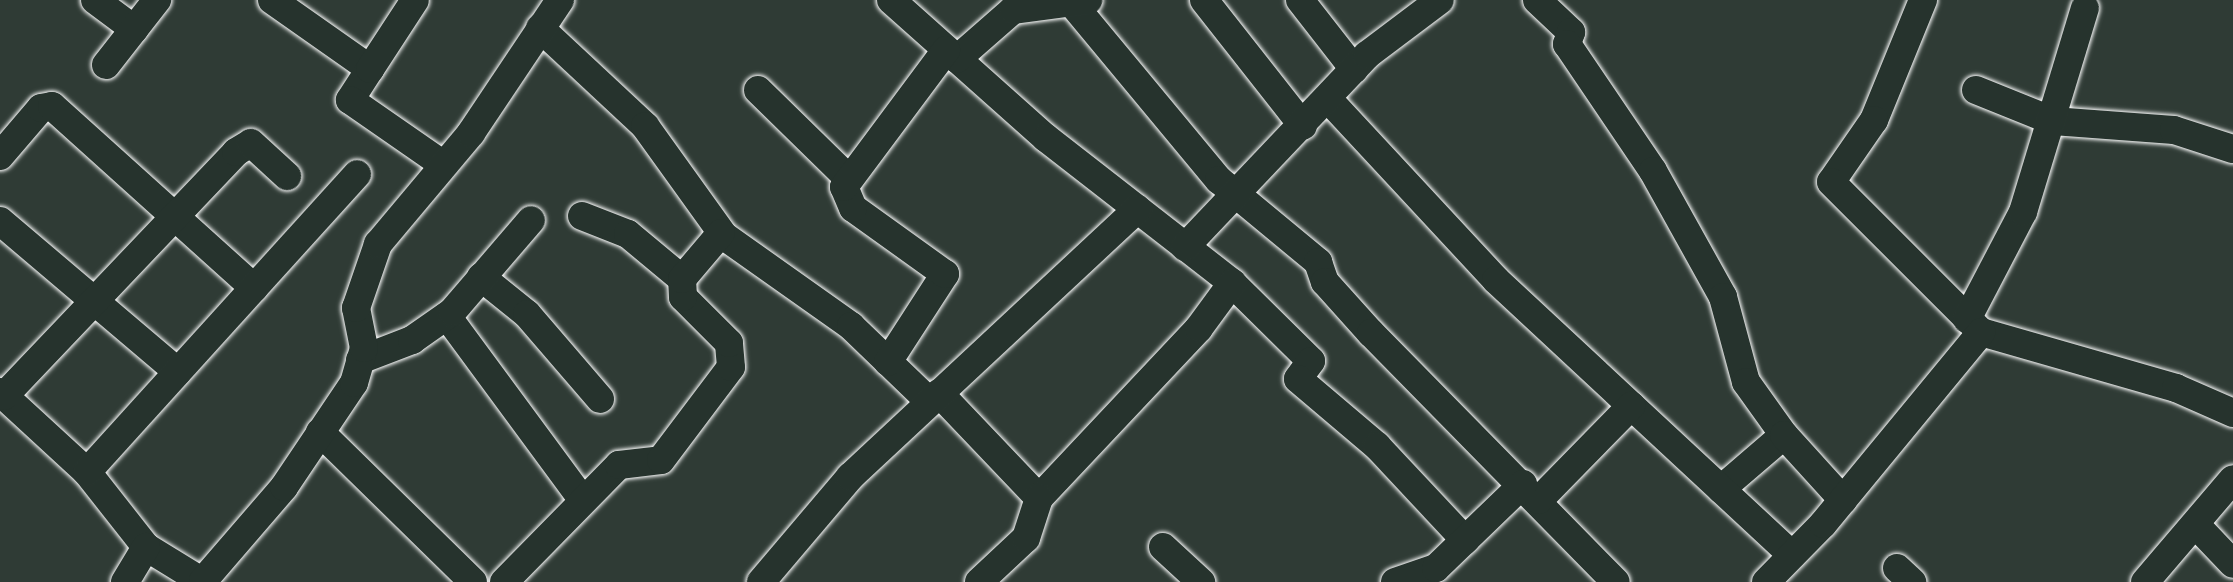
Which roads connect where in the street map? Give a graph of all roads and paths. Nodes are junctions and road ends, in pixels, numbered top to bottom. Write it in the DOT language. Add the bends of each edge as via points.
graph roads {
  1 [pos="95,0"];
  2 [pos="157,0"];
  3 [pos="415,0"];
  4 [pos="560,0"];
  5 [pos="891,0"];
  6 [pos="1204,0"];
  7 [pos="1300,0"];
  8 [pos="1440,0"];
  9 [pos="1537,0"];
  10 [pos="1923,0"];
  11 [pos="278,1"];
  12 [pos="1081,1"];
  13 [pos="2079,3"];
  14 [pos="540,28"];
  15 [pos="134,29"];
  16 [pos="952,55"];
  17 [pos="106,65"];
  18 [pos="370,69"];
  19 [pos="1354,69"];
  20 [pos="758,90"];
  21 [pos="1976,90"];
  22 [pos="1328,99"];
  23 [pos="2053,121"];
  24 [pos="1303,126"];
  25 [pos="2233,149"];
  26 [pos="0,156"];
  27 [pos="444,165"];
  28 [pos="357,174"];
  29 [pos="287,176"];
  30 [pos="849,179"];
  31 [pos="1240,194"];
  32 [pos="1138,209"];
  33 [pos="582,216"];
  34 [pos="176,217"];
  35 [pos="531,220"];
  36 [pos="0,221"];
  37 [pos="721,233"];
  38 [pos="1185,247"];
  39 [pos="481,277"];
  40 [pos="682,279"];
  41 [pos="1232,283"];
  42 [pos="254,288"];
  43 [pos="98,304"];
  44 [pos="447,316"];
  45 [pos="1974,325"];
  46 [pos="360,360"];
  47 [pos="888,362"];
  48 [pos="178,372"];
  49 [pos="934,397"];
  50 [pos="600,399"];
  51 [pos="1,402"];
  52 [pos="1631,406"];
  53 [pos="2233,413"];
  54 [pos="320,432"];
  55 [pos="1784,435"];
  56 [pos="87,472"];
  57 [pos="2233,480"];
  58 [pos="1721,489"];
  59 [pos="1531,492"];
  60 [pos="1039,498"];
  61 [pos="582,499"];
  62 [pos="1843,500"];
  63 [pos="2197,526"];
  64 [pos="1465,540"];
  65 [pos="146,547"];
  66 [pos="1163,547"];
  67 [pos="1792,555"];
  68 [pos="2233,564"];
  69 [pos="1400,580"];
  70 [pos="125,582"];
  71 [pos="203,582"];
  72 [pos="473,582"];
  73 [pos="504,582"];
  74 [pos="761,582"];
  75 [pos="979,582"];
  76 [pos="1200,582"];
  77 [pos="1616,582"];
  78 [pos="1766,582"];
  79 [pos="2145,582"];
  1 -- 15 [label="street"];
  2 -- 15 [label="street"];
  3 -- 18 [label="street"];
  4 -- 14 [label="street"];
  5 -- 16 [label="street"];
  6 -- 24 [label="street"];
  7 -- 19 [label="street"];
  8 -- 19 [label="street"];
  9 -- 55 [label="street" via="1571,32 1567,44 1653,171 1723,297 1746,382"];
  10 -- 45 [label="street" via="1874,120 1831,182"];
  11 -- 18 [label="street"];
  12 -- 16 [label="street" via="1013,10"];
  12 -- 31 [label="street" via="1219,180"];
  13 -- 23 [label="street"];
  14 -- 27 [label="street"];
  14 -- 37 [label="street" via="645,126"];
  15 -- 17 [label="street"];
  16 -- 30 [label="street"];
  16 -- 32 [label="street"];
  18 -- 27 [label="street" via="350,100"];
  19 -- 22 [label="street"];
  20 -- 30 [label="street"];
  21 -- 23 [label="street"];
  22 -- 24 [label="street"];
  22 -- 52 [label="street" via="1496,280"];
  23 -- 25 [label="street" via="2174,130"];
  23 -- 45 [label="street" via="2023,212"];
  24 -- 31 [label="street"];
  26 -- 34 [label="street" via="36,113 52,106"];
  27 -- 46 [label="street" via="378,244 362,276"];
  28 -- 42 [label="street"];
  29 -- 34 [label="street" via="251,143"];
  30 -- 47 [label="street" via="844,194 853,208 945,274"];
  31 -- 38 [label="street"];
  31 -- 59 [label="street" via="1318,262 1325,282 1371,333"];
  32 -- 38 [label="street"];
  32 -- 49 [label="street"];
  33 -- 40 [label="street" via="628,234"];
  34 -- 42 [label="street"];
  34 -- 43 [label="street"];
  35 -- 39 [label="street"];
  36 -- 43 [label="street"];
  37 -- 40 [label="street"];
  37 -- 47 [label="street" via="851,326"];
  38 -- 41 [label="street"];
  39 -- 44 [label="street"];
  39 -- 50 [label="street" via="527,314"];
  40 -- 61 [label="street" via="683,297 729,343 731,367 661,460 628,460"];
  41 -- 60 [label="street" via="1199,328"];
  41 -- 64 [label="street" via="1311,361 1298,379 1352,421"];
  42 -- 48 [label="street"];
  43 -- 48 [label="street"];
  43 -- 51 [label="street"];
  44 -- 46 [label="street" via="412,340"];
  44 -- 61 [label="street"];
  45 -- 53 [label="street" via="2176,388"];
  45 -- 62 [label="street"];
  46 -- 54 [label="street" via="354,383"];
  47 -- 49 [label="street"];
  48 -- 56 [label="street"];
  49 -- 60 [label="street"];
  49 -- 74 [label="street" via="850,477"];
  51 -- 56 [label="street"];
  52 -- 58 [label="street"];
  52 -- 59 [label="street"];
  54 -- 71 [label="street" via="284,486"];
  54 -- 72 [label="street"];
  55 -- 58 [label="street"];
  55 -- 62 [label="street"];
  56 -- 65 [label="street"];
  57 -- 63 [label="street"];
  58 -- 67 [label="street"];
  59 -- 64 [label="street"];
  59 -- 77 [label="street"];
  60 -- 75 [label="street" via="1026,538"];
  61 -- 73 [label="street"];
  62 -- 67 [label="street"];
  63 -- 68 [label="street"];
  63 -- 79 [label="street"];
  64 -- 69 [label="street" via="1436,568"];
  65 -- 70 [label="street"];
  65 -- 71 [label="street"];
  66 -- 76 [label="street"];
  67 -- 78 [label="street"];
}
